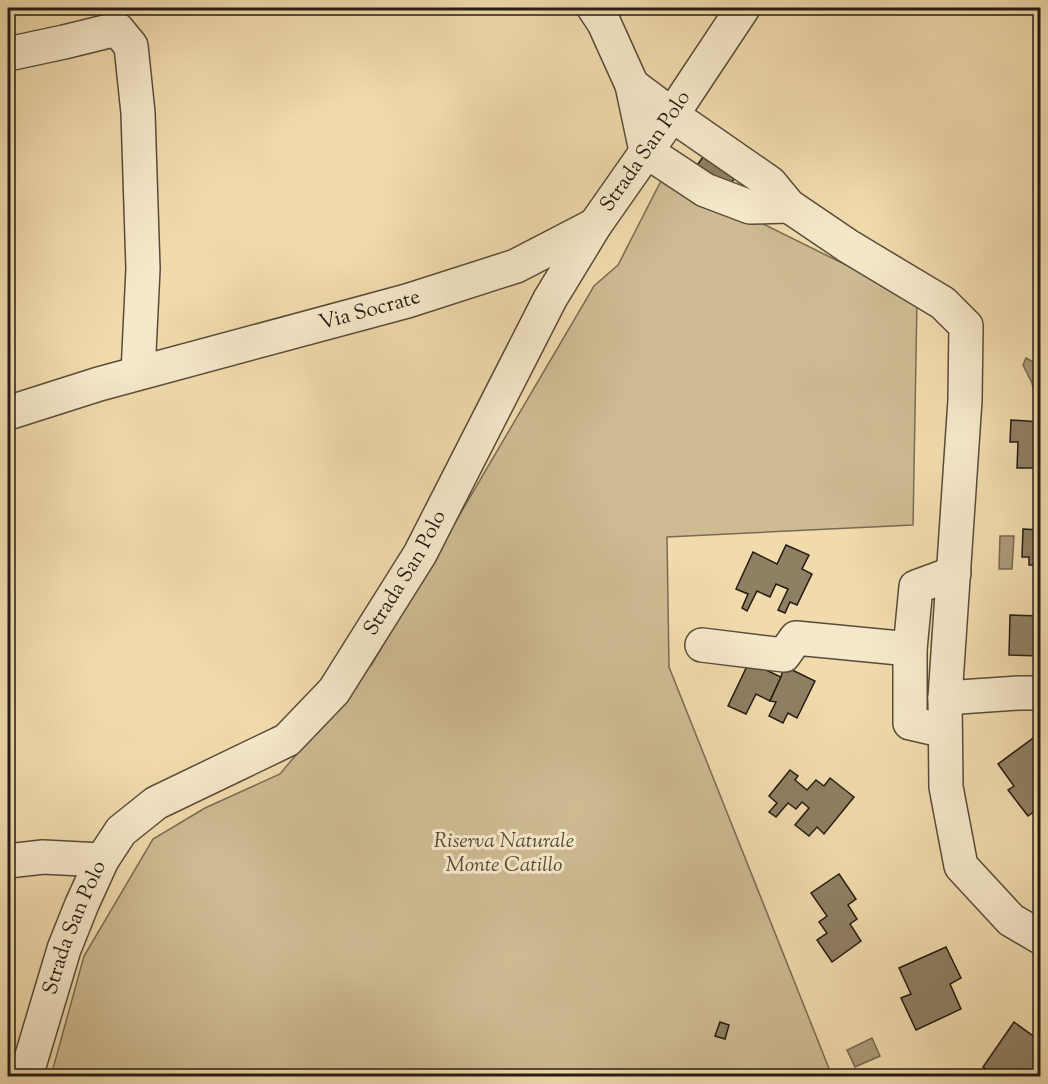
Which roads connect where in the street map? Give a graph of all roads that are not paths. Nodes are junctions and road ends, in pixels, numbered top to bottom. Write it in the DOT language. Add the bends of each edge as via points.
graph roads {
  1 [pos="594,8"];
  2 [pos="743,8"];
  3 [pos="8,54"];
  4 [pos="632,85"];
  5 [pos="672,116"];
  6 [pos="646,151"];
  7 [pos="789,206"];
  8 [pos="595,225"];
  9 [pos="138,374"];
  10 [pos="8,413"];
  11 [pos="954,573"];
  12 [pos="702,645"];
  13 [pos="910,649"];
  14 [pos="1041,693"];
  15 [pos="945,698"];
  16 [pos="945,731"];
  17 [pos="102,860"];
  18 [pos="8,861"];
  19 [pos="1041,937"];
  20 [pos="26,1077"];
  1 -- 4 [label="street"];
  2 -- 5 [label="street, Strada San Polo"];
  3 -- 9 [label="street" via="117,29 131,46 138,113 143,269"];
  4 -- 5 [label="street"];
  4 -- 6 [label="street"];
  5 -- 6 [label="street, Strada San Polo"];
  5 -- 7 [label="street" via="770,183"];
  6 -- 7 [label="street" via="705,190 750,207"];
  6 -- 8 [label="street, Strada San Polo"];
  7 -- 11 [label="street" via="943,303 966,326"];
  8 -- 9 [label="street, Via Socrate" via="516,266 407,301"];
  8 -- 17 [label="street, Strada San Polo" via="550,299 420,554 334,691 286,740 156,803 121,831"];
  9 -- 10 [label="street, Via Socrate"];
  11 -- 13 [label="street" via="916,587"];
  11 -- 15 [label="street"];
  12 -- 13 [label="street" via="784,655 796,638"];
  13 -- 16 [label="street" via="910,723"];
  14 -- 15 [label="street"];
  15 -- 16 [label="street"];
  16 -- 19 [label="street" via="946,787 961,866 1011,920"];
  17 -- 18 [label="street" via="43,857"];
  17 -- 20 [label="street, Strada San Polo" via="64,949"];
}
